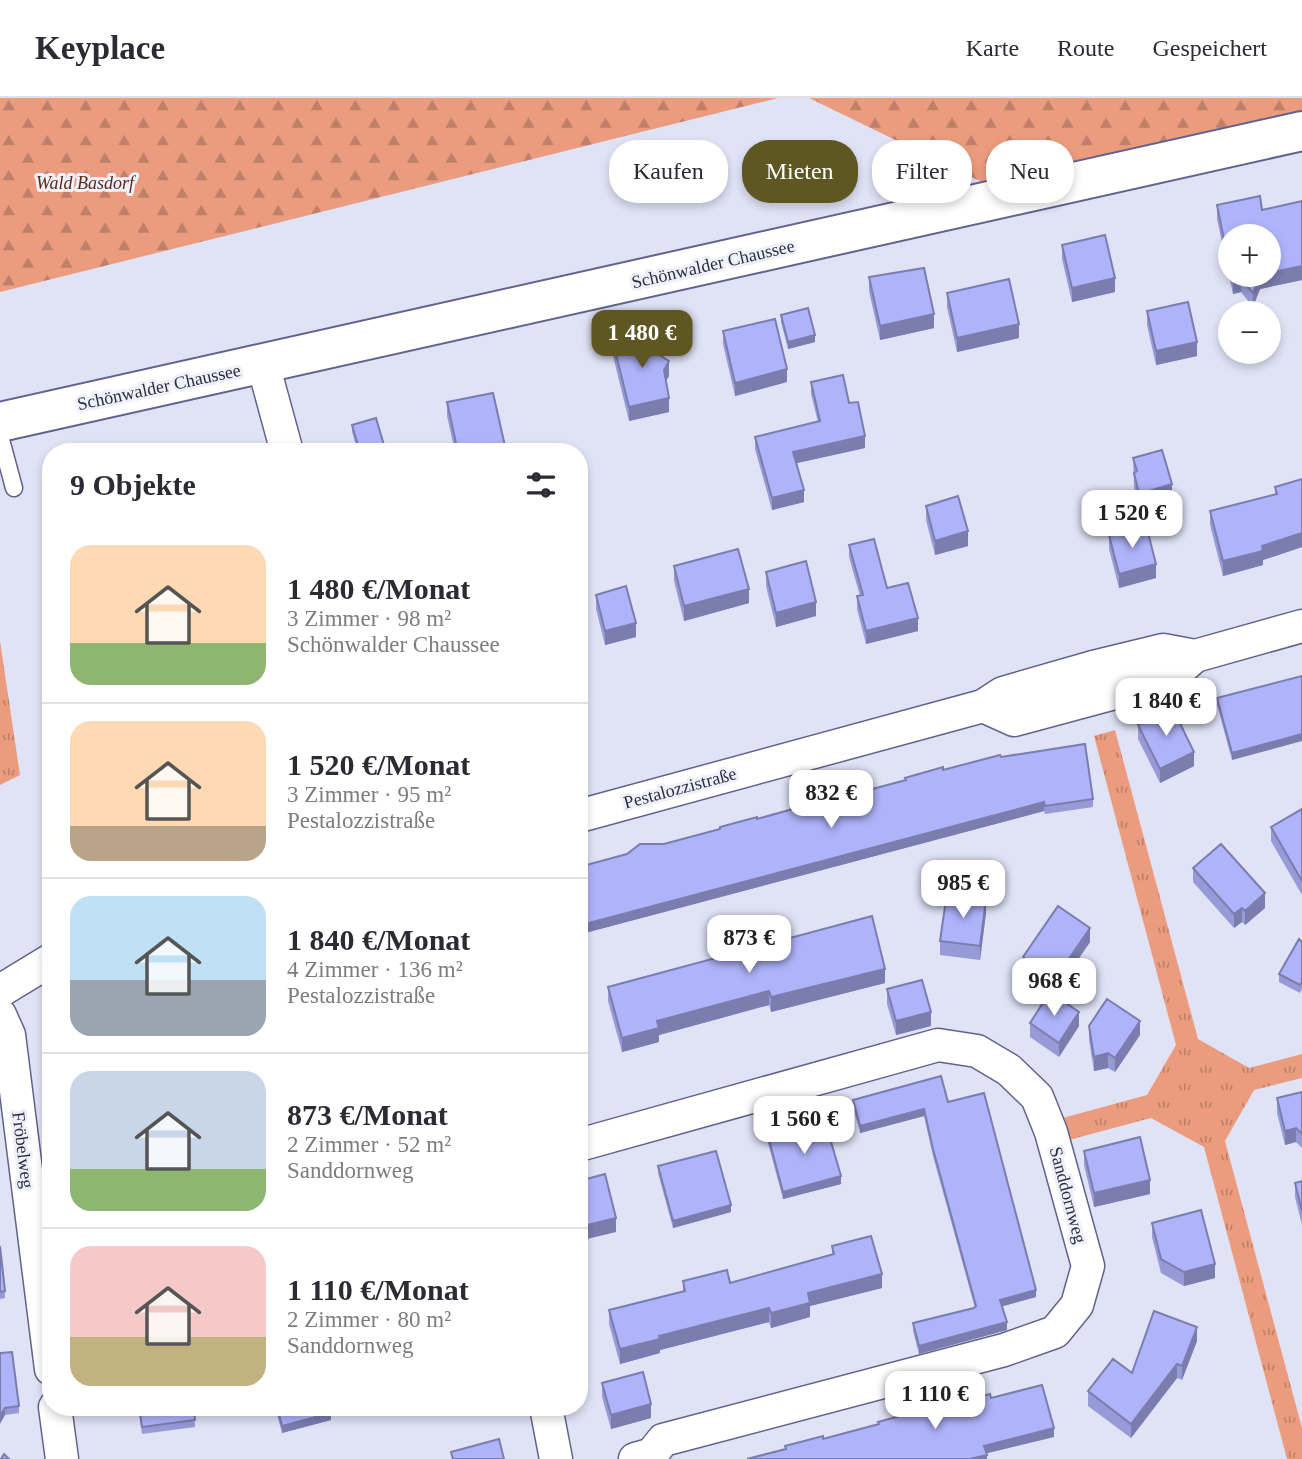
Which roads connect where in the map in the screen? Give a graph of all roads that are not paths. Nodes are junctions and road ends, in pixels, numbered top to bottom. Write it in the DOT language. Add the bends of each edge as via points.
graph roads {
  1 [pos="1302,131"];
  2 [pos="263,364"];
  3 [pos="0,422"];
  4 [pos="0,436"];
  5 [pos="285,443"];
  6 [pos="14,488"];
  7 [pos="1302,626"];
  8 [pos="588,814"];
  9 [pos="42,965"];
  10 [pos="0,991"];
  11 [pos="0,1015"];
  12 [pos="588,1142"];
  13 [pos="42,1298"];
  14 [pos="56,1416"];
  15 [pos="548,1416"];
  16 [pos="62,1459"];
  17 [pos="556,1459"];
  18 [pos="635,1459"];
  1 -- 2 [label="main road, Schönwalder Chaussee"];
  2 -- 3 [label="main road, Schönwalder Chaussee"];
  2 -- 5 [label="street"];
  4 -- 6 [label="lane"];
  7 -- 8 [label="street, Pestalozzistraße" via="1195,656 1170,678 1014,720 983,706"];
  9 -- 10 [label="street"];
  11 -- 13 [label="street, Fröbelweg" via="9,1035"];
  12 -- 18 [label="street, Sanddornweg" via="938,1045 977,1051 1009,1070 1037,1097 1088,1266 1077,1305 1055,1332 1004,1350 663,1440 652,1454"];
  14 -- 16 [label="street"];
  15 -- 17 [label="street"];
}
